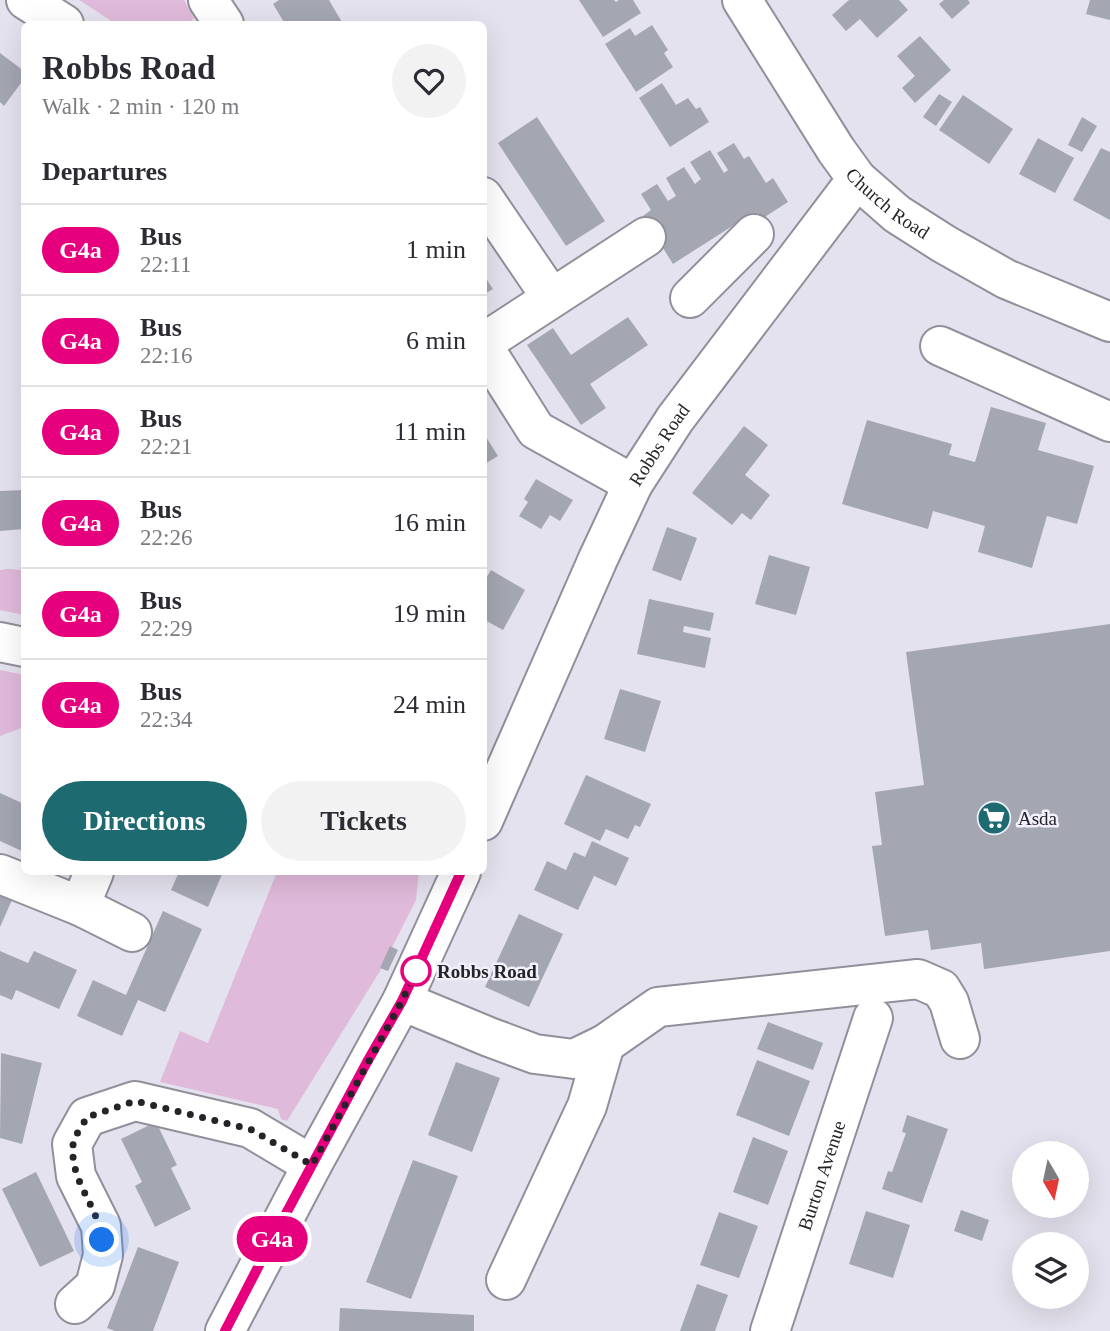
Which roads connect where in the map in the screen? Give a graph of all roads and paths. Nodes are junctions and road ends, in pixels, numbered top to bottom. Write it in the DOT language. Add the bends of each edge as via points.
graph roads {
  1 [pos="26,0"];
  2 [pos="208,0"];
  3 [pos="742,0"];
  4 [pos="59,21"];
  5 [pos="222,21"];
  6 [pos="857,179"];
  7 [pos="487,203"];
  8 [pos="754,234"];
  9 [pos="646,237"];
  10 [pos="722,267"];
  11 [pos="551,298"];
  12 [pos="690,298"];
  13 [pos="761,306"];
  14 [pos="1110,322"];
  15 [pos="487,341"];
  16 [pos="940,346"];
  17 [pos="487,350"];
  18 [pos="1110,422"];
  19 [pos="633,484"];
  20 [pos="0,642"];
  21 [pos="21,646"];
  22 [pos="487,812"];
  23 [pos="0,874"];
  24 [pos="460,875"];
  25 [pos="87,889"];
  26 [pos="132,932"];
  27 [pos="402,1001"];
  28 [pos="873,1017"];
  29 [pos="960,1039"];
  30 [pos="605,1044"];
  31 [pos="312,1165"];
  32 [pos="506,1280"];
  33 [pos="75,1304"];
  34 [pos="225,1331"];
  35 [pos="770,1331"];
  1 -- 4 [label="street"];
  2 -- 5 [label="street"];
  3 -- 6 [label="street, Church Road"];
  6 -- 13 [label="street, Robbs Road"];
  6 -- 14 [label="street, Church Road" via="897,215 944,244 1006,279"];
  7 -- 11 [label="street"];
  8 -- 10 [label="street"];
  9 -- 11 [label="street"];
  10 -- 12 [label="street"];
  10 -- 13 [label="street" via="735,285"];
  11 -- 15 [label="street"];
  13 -- 19 [label="street, Robbs Road"];
  16 -- 18 [label="street"];
  17 -- 19 [label="street" via="536,430"];
  19 -- 22 [label="street, Robbs Road"];
  20 -- 21 [label="street"];
  23 -- 25 [label="street"];
  24 -- 27 [label="street"];
  25 -- 26 [label="street"];
  27 -- 30 [label="street" via="536,1054 574,1059"];
  27 -- 31 [label="street"];
  28 -- 35 [label="street, Burton Avenue"];
  29 -- 30 [label="street" via="941,989 918,979 658,1007"];
  30 -- 32 [label="street" via="587,1106"];
  31 -- 33 [label="street" via="250,1129 135,1101 87,1117 72,1144 76,1176 101,1226 103,1255 95,1286"];
  31 -- 34 [label="street"];
}
